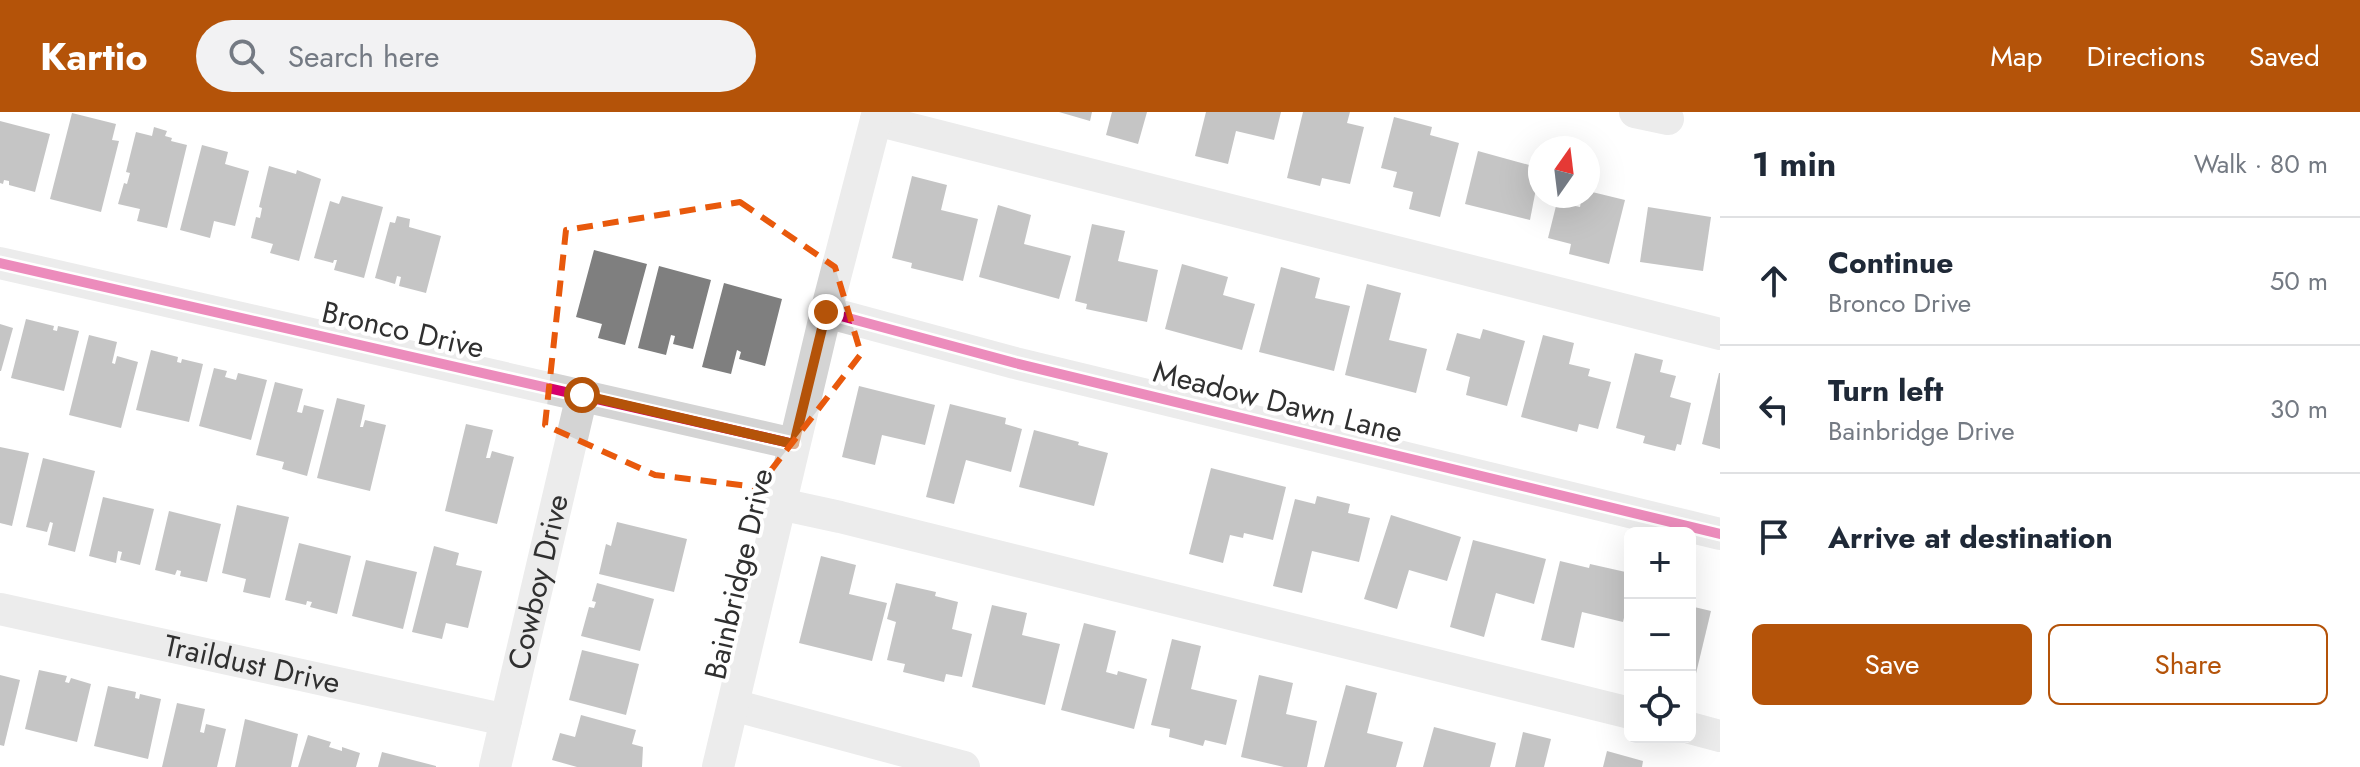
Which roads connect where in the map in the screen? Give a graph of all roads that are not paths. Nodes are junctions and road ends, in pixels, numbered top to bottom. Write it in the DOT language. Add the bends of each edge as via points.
graph roads {
  1 [pos="1635,112"];
  2 [pos="877,116"];
  3 [pos="1668,119"];
  4 [pos="0,263"];
  5 [pos="826,312"];
  6 [pos="1720,334"];
  7 [pos="582,395"];
  8 [pos="794,444"];
  9 [pos="780,504"];
  10 [pos="1720,534"];
  11 [pos="0,609"];
  12 [pos="733,705"];
  13 [pos="1624,712"];
  14 [pos="506,720"];
  15 [pos="1696,730"];
  16 [pos="1720,736"];
  17 [pos="495,767"];
  18 [pos="718,767"];
  19 [pos="964,767"];
  1 -- 3 [label="street"];
  2 -- 5 [label="street, Bainbridge Drive"];
  2 -- 6 [label="street"];
  4 -- 7 [label="street, Bronco Drive"];
  5 -- 8 [label="street, Bainbridge Drive"];
  5 -- 10 [label="street, Meadow Dawn Lane"];
  7 -- 8 [label="street, Bronco Drive"];
  7 -- 14 [label="street, Cowboy Drive"];
  8 -- 9 [label="street, Bainbridge Drive"];
  9 -- 12 [label="street, Bainbridge Drive"];
  9 -- 13 [label="street"];
  11 -- 14 [label="street, Traildust Drive"];
  12 -- 18 [label="street, Bainbridge Drive"];
  12 -- 19 [label="street"];
  14 -- 17 [label="street, Cowboy Drive"];
  15 -- 16 [label="street"];
}
